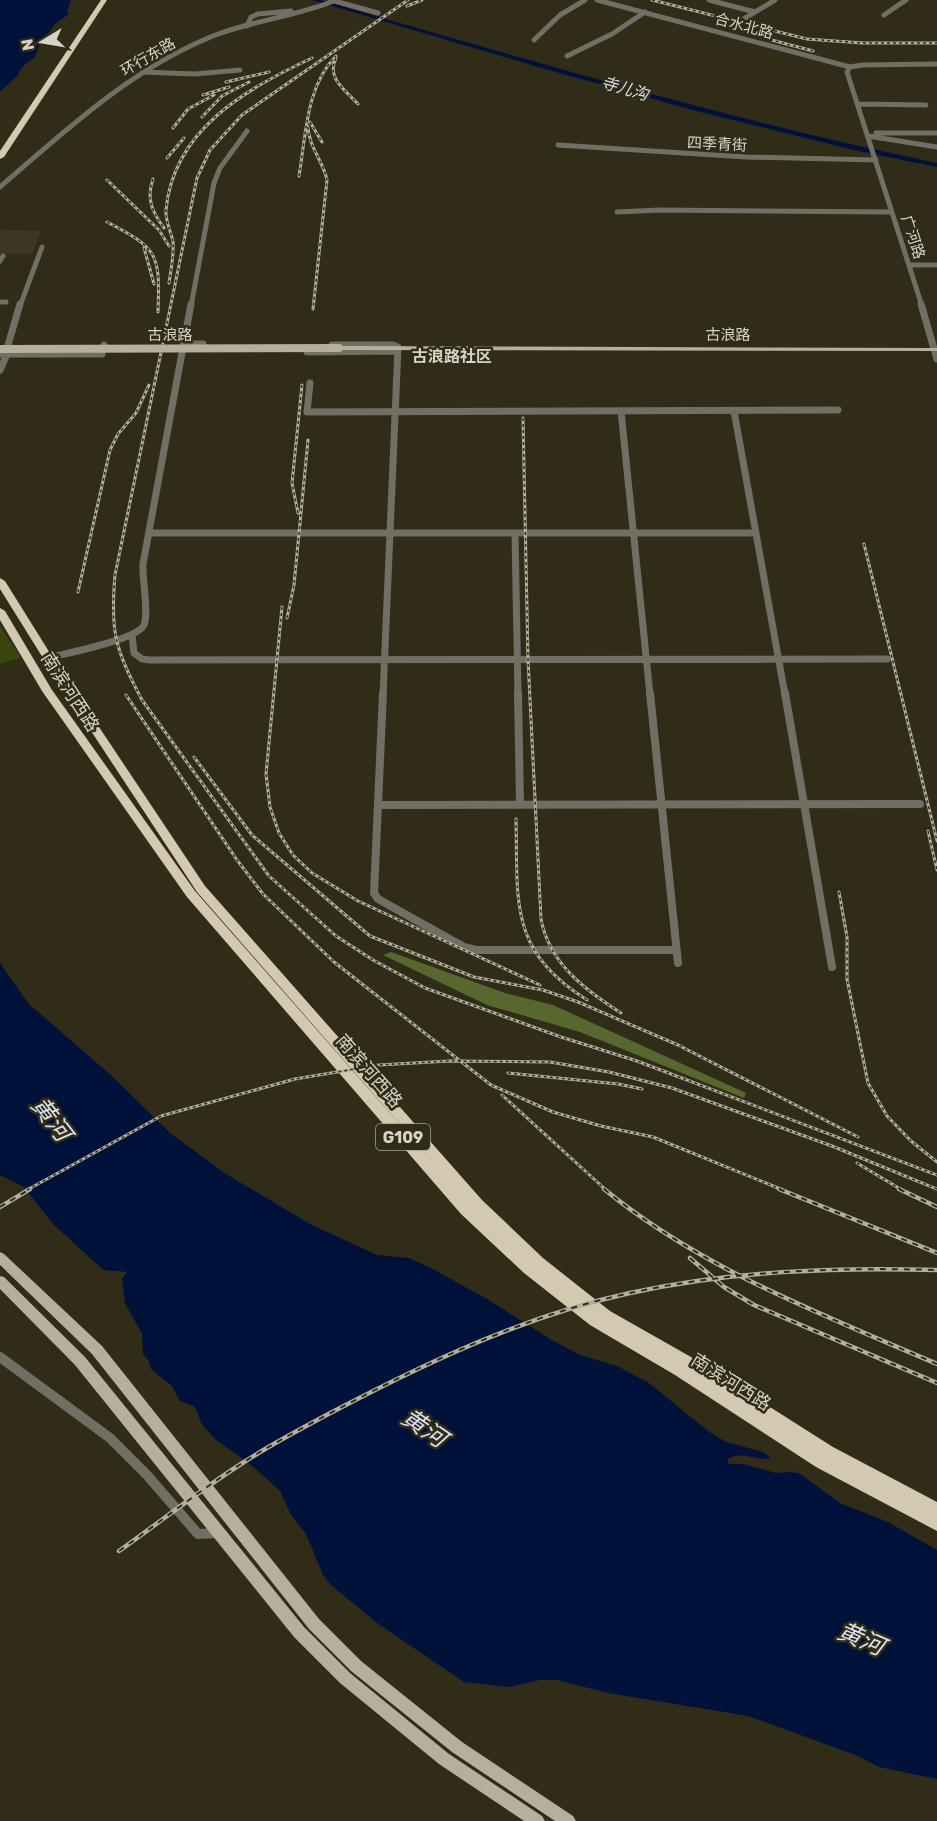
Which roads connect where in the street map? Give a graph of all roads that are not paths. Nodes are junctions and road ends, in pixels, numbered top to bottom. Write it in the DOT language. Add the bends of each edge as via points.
graph roads {
  1 [pos="99,0"];
  2 [pos="104,0"];
  3 [pos="585,0"];
  4 [pos="597,0"];
  5 [pos="709,0"];
  6 [pos="775,0"];
  7 [pos="906,0"];
  8 [pos="333,1"];
  9 [pos="645,12"];
  10 [pos="755,12"];
  11 [pos="378,13"];
  12 [pos="884,15"];
  13 [pos="742,20"];
  14 [pos="534,40"];
  15 [pos="567,56"];
  16 [pos="937,64"];
  17 [pos="850,68"];
  18 [pos="240,70"];
  19 [pos="142,72"];
  20 [pos="857,104"];
  21 [pos="926,105"];
  22 [pos="247,130"];
  23 [pos="867,134"];
  24 [pos="937,134"];
  25 [pos="558,145"];
  26 [pos="937,147"];
  27 [pos="0,148"];
  28 [pos="874,156"];
  29 [pos="0,157"];
  30 [pos="0,187"];
  31 [pos="617,212"];
  32 [pos="892,212"];
  33 [pos="42,248"];
  34 [pos="910,265"];
  35 [pos="937,265"];
  36 [pos="149,346"];
  37 [pos="184,348"];
  38 [pos="3,349"];
  39 [pos="398,349"];
  40 [pos="934,350"];
  41 [pos="937,359"];
  42 [pos="0,370"];
  43 [pos="310,383"];
  44 [pos="838,410"];
  45 [pos="621,411"];
  46 [pos="734,411"];
  47 [pos="394,412"];
  48 [pos="149,533"];
  49 [pos="388,533"];
  50 [pos="515,533"];
  51 [pos="634,533"];
  52 [pos="755,533"];
  53 [pos="0,581"];
  54 [pos="0,611"];
  55 [pos="132,635"];
  56 [pos="48,658"];
  57 [pos="516,659"];
  58 [pos="646,659"];
  59 [pos="887,659"];
  60 [pos="384,660"];
  61 [pos="779,660"];
  62 [pos="920,804"];
  63 [pos="378,805"];
  64 [pos="520,805"];
  65 [pos="661,805"];
  66 [pos="804,805"];
  67 [pos="676,950"];
  68 [pos="678,963"];
  69 [pos="832,967"];
  70 [pos="0,1257"];
  71 [pos="0,1281"];
  72 [pos="0,1357"];
  73 [pos="937,1510"];
  74 [pos="937,1524"];
  75 [pos="218,1533"];
  76 [pos="457,1747"];
  77 [pos="444,1759"];
  78 [pos="537,1821"];
  79 [pos="568,1821"];
  1 -- 27 [label="highway"];
  2 -- 29 [label="highway"];
  3 -- 14 [label="street" via="560,15"];
  4 -- 9 [label="street, 合水北路"];
  5 -- 10 [label="street"];
  6 -- 10 [label="street"];
  7 -- 12 [label="street"];
  8 -- 11 [label="street"];
  8 -- 19 [label="street, 环行东路" via="203,40"];
  9 -- 15 [label="street"];
  9 -- 17 [label="street, 合水北路"];
  10 -- 13 [label="street"];
  16 -- 17 [label="street, 合水北路"];
  17 -- 20 [label="street" via="848,75"];
  18 -- 19 [label="street" via="195,74"];
  19 -- 30 [label="street, 环行东路"];
  20 -- 21 [label="street"];
  20 -- 23 [label="street"];
  22 -- 37 [label="street" via="214,183"];
  23 -- 24 [label="street"];
  23 -- 26 [label="street"];
  23 -- 28 [label="street"];
  25 -- 28 [label="street, 四季青街" via="746,157"];
  28 -- 32 [label="street, 广河路"];
  31 -- 32 [label="street"];
  32 -- 34 [label="street, 广河路"];
  33 -- 38 [label="street"];
  34 -- 35 [label="street"];
  34 -- 40 [label="street, 广河路"];
  36 -- 38 [label="street" via="104,345 102,354"];
  37 -- 39 [label="street, 古浪路"];
  37 -- 48 [label="street"];
  38 -- 39 [label="main road, 古浪路, bridge"];
  38 -- 42 [label="street"];
  39 -- 40 [label="main road, 古浪路"];
  39 -- 47 [label="street"];
  40 -- 41 [label="street, 广河路"];
  43 -- 47 [label="street" via="307,412"];
  44 -- 46 [label="street"];
  45 -- 46 [label="street"];
  45 -- 47 [label="street"];
  45 -- 51 [label="street"];
  46 -- 52 [label="street"];
  47 -- 49 [label="street"];
  48 -- 49 [label="street"];
  48 -- 55 [label="street" via="142,582 145,620"];
  49 -- 50 [label="street"];
  49 -- 60 [label="street"];
  50 -- 51 [label="street"];
  50 -- 57 [label="street"];
  51 -- 52 [label="street"];
  51 -- 58 [label="street"];
  52 -- 61 [label="street"];
  53 -- 56 [label="highway, G109"];
  54 -- 74 [label="highway, 南滨河西路 / G109" via="67,721 191,894 466,1210 529,1269 595,1321 821,1462"];
  55 -- 56 [label="street"];
  55 -- 60 [label="street" via="134,653 150,660"];
  56 -- 73 [label="highway, 南滨河西路 / G109" via="201,889 477,1204 538,1262 605,1315 686,1361 828,1452"];
  57 -- 58 [label="street"];
  57 -- 60 [label="street"];
  57 -- 64 [label="street"];
  58 -- 61 [label="street"];
  58 -- 65 [label="street"];
  59 -- 61 [label="street"];
  60 -- 63 [label="street"];
  61 -- 66 [label="street"];
  62 -- 66 [label="street"];
  63 -- 64 [label="street"];
  63 -- 67 [label="street" via="374,893 378,899 464,947"];
  64 -- 65 [label="street"];
  65 -- 66 [label="street"];
  65 -- 67 [label="street"];
  66 -- 69 [label="street"];
  67 -- 68 [label="street"];
  70 -- 76 [label="main road" via="97,1350 314,1624 357,1666"];
  71 -- 75 [label="main road" via="80,1361"];
  72 -- 75 [label="street" via="110,1438 198,1534"];
  75 -- 77 [label="main road" via="299,1632 345,1678"];
  76 -- 77 [label="main road"];
  76 -- 79 [label="main road"];
  77 -- 78 [label="main road"];
}
